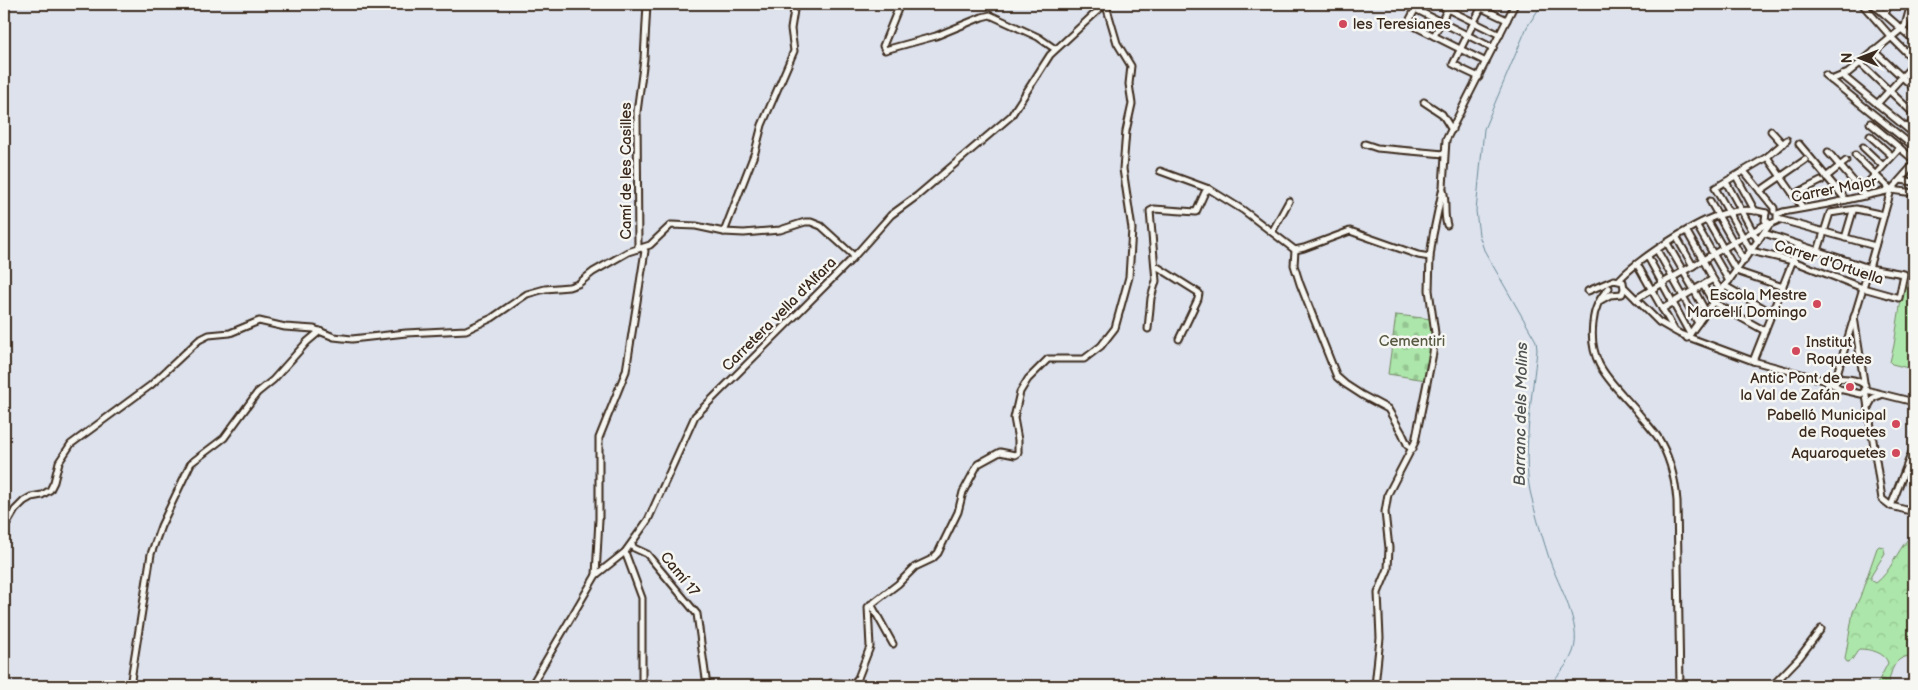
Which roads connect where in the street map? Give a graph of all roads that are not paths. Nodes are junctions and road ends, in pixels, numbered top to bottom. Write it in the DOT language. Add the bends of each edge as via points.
graph roads {
  1 [pos="647,4"];
  2 [pos="795,4"];
  3 [pos="900,4"];
  4 [pos="1105,4"];
  5 [pos="1437,4"];
  6 [pos="1473,4"];
  7 [pos="1513,4"];
  8 [pos="1862,4"];
  9 [pos="1873,4"];
  10 [pos="1889,4"];
  11 [pos="1911,4"];
  12 [pos="1449,6"];
  13 [pos="1482,6"];
  14 [pos="1417,7"];
  15 [pos="1886,14"];
  16 [pos="1507,20"];
  17 [pos="1441,22"];
  18 [pos="1475,22"];
  19 [pos="1902,28"];
  20 [pos="1500,34"];
  21 [pos="1467,35"];
  22 [pos="1434,36"];
  23 [pos="1891,37"];
  24 [pos="1913,37"];
  25 [pos="1493,48"];
  26 [pos="1460,49"];
  27 [pos="1055,50"];
  28 [pos="1874,51"];
  29 [pos="1914,60"];
  30 [pos="1486,62"];
  31 [pos="1860,63"];
  32 [pos="1914,64"];
  33 [pos="1825,75"];
  34 [pos="1842,75"];
  35 [pos="1479,77"];
  36 [pos="1902,77"];
  37 [pos="1831,80"];
  38 [pos="1914,88"];
  39 [pos="1889,91"];
  40 [pos="1424,102"];
  41 [pos="1877,104"];
  42 [pos="1914,114"];
  43 [pos="1914,120"];
  44 [pos="1870,122"];
  45 [pos="1907,128"];
  46 [pos="1452,130"];
  47 [pos="1771,131"];
  48 [pos="1914,134"];
  49 [pos="1870,136"];
  50 [pos="1365,144"];
  51 [pos="1799,144"];
  52 [pos="1863,147"];
  53 [pos="1914,147"];
  54 [pos="1900,148"];
  55 [pos="1828,152"];
  56 [pos="1444,154"];
  57 [pos="1855,155"];
  58 [pos="1892,156"];
  59 [pos="1767,157"];
  60 [pos="1804,160"];
  61 [pos="1914,160"];
  62 [pos="1846,161"];
  63 [pos="1914,164"];
  64 [pos="1840,166"];
  65 [pos="1884,166"];
  66 [pos="1160,171"];
  67 [pos="1744,171"];
  68 [pos="1875,175"];
  69 [pos="1736,176"];
  70 [pos="1781,177"];
  71 [pos="1826,177"];
  72 [pos="1900,180"];
  73 [pos="1820,181"];
  74 [pos="1726,182"];
  75 [pos="1914,182"];
  76 [pos="1442,187"];
  77 [pos="1209,189"];
  78 [pos="1860,190"];
  79 [pos="1891,190"];
  80 [pos="1760,191"];
  81 [pos="1914,193"];
  82 [pos="1793,195"];
  83 [pos="1866,196"];
  84 [pos="1854,198"];
  85 [pos="1846,200"];
  86 [pos="1289,201"];
  87 [pos="1710,201"];
  88 [pos="1803,208"];
  89 [pos="1755,210"];
  90 [pos="1854,210"];
  91 [pos="1742,211"];
  92 [pos="1730,213"];
  93 [pos="1766,213"];
  94 [pos="1776,215"];
  95 [pos="1884,215"];
  96 [pos="1718,216"];
  97 [pos="1707,220"];
  98 [pos="1769,224"];
  99 [pos="1447,225"];
  100 [pos="1697,226"];
  101 [pos="724,232"];
  102 [pos="1272,232"];
  103 [pos="1687,232"];
  104 [pos="1753,232"];
  105 [pos="1825,232"];
  106 [pos="1764,233"];
  107 [pos="1744,237"];
  108 [pos="1677,238"];
  109 [pos="1845,238"];
  110 [pos="1758,240"];
  111 [pos="1667,243"];
  112 [pos="1734,243"];
  113 [pos="1799,244"];
  114 [pos="1875,246"];
  115 [pos="640,249"];
  116 [pos="1723,249"];
  117 [pos="1295,250"];
  118 [pos="1657,250"];
  119 [pos="1751,251"];
  120 [pos="1818,251"];
  121 [pos="1714,254"];
  122 [pos="854,256"];
  123 [pos="1430,257"];
  124 [pos="1648,257"];
  125 [pos="1703,260"];
  126 [pos="1793,261"];
  127 [pos="1743,262"];
  128 [pos="1637,264"];
  129 [pos="1156,266"];
  130 [pos="1693,266"];
  131 [pos="1869,268"];
  132 [pos="1735,269"];
  133 [pos="1684,271"];
  134 [pos="1673,278"];
  135 [pos="1713,279"];
  136 [pos="1663,283"];
  137 [pos="1727,284"];
  138 [pos="1703,285"];
  139 [pos="1609,286"];
  140 [pos="1622,286"];
  141 [pos="1783,287"];
  142 [pos="1863,288"];
  143 [pos="1652,290"];
  144 [pos="1694,290"];
  145 [pos="1588,291"];
  146 [pos="1721,291"];
  147 [pos="1613,295"];
  148 [pos="1683,296"];
  149 [pos="1635,298"];
  150 [pos="1600,300"];
  151 [pos="1674,302"];
  152 [pos="1713,302"];
  153 [pos="1662,309"];
  154 [pos="1706,312"];
  155 [pos="1772,313"];
  156 [pos="1854,317"];
  157 [pos="1698,323"];
  158 [pos="1148,329"];
  159 [pos="320,331"];
  160 [pos="1765,331"];
  161 [pos="1676,332"];
  162 [pos="1689,336"];
  163 [pos="1847,338"];
  164 [pos="1179,339"];
  165 [pos="1858,341"];
  166 [pos="1753,361"];
  167 [pos="1838,376"];
  168 [pos="1823,380"];
  169 [pos="1836,386"];
  170 [pos="1864,390"];
  171 [pos="1883,394"];
  172 [pos="1914,402"];
  173 [pos="1868,407"];
  174 [pos="1914,447"];
  175 [pos="1413,449"];
  176 [pos="1892,506"];
  177 [pos="1914,512"];
  178 [pos="4,529"];
  179 [pos="632,544"];
  180 [pos="625,552"];
  181 [pos="596,576"];
  182 [pos="871,604"];
  183 [pos="1821,629"];
  184 [pos="893,644"];
  185 [pos="831,683"];
  186 [pos="130,686"];
  187 [pos="531,686"];
  188 [pos="642,686"];
  189 [pos="706,686"];
  190 [pos="1375,686"];
  191 [pos="1680,686"];
  192 [pos="1772,686"];
  1 -- 115 [label="street, Camí de les Casilles" via="637,112"];
  2 -- 101 [label="street" via="790,29 794,51 762,125"];
  3 -- 27 [label="street" via="883,46 887,51 990,15 1038,37"];
  4 -- 27 [label="street, Carretera vella d'Alfara"];
  4 -- 182 [label="street" via="1117,43 1131,68 1132,104 1123,169 1132,232 1129,277 1115,328 1088,357 1079,360 1048,359 1028,379 1021,389 1014,418 1017,454 1000,452 978,464 938,554 917,565"];
  5 -- 12 [label="street"];
  6 -- 13 [label="street"];
  7 -- 16 [label="street"];
  8 -- 23 [label="street"];
  9 -- 15 [label="street"];
  10 -- 15 [label="street"];
  11 -- 19 [label="street"];
  12 -- 17 [label="street"];
  12 -- 18 [label="street"];
  13 -- 16 [label="street"];
  13 -- 18 [label="street"];
  14 -- 17 [label="street"];
  14 -- 22 [label="street" via="1408,23"];
  15 -- 19 [label="street"];
  16 -- 20 [label="street"];
  17 -- 21 [label="street"];
  17 -- 22 [label="street"];
  18 -- 20 [label="street"];
  18 -- 21 [label="street"];
  19 -- 23 [label="street"];
  19 -- 24 [label="street"];
  20 -- 25 [label="street"];
  21 -- 25 [label="street"];
  21 -- 26 [label="street"];
  22 -- 26 [label="street"];
  23 -- 28 [label="street"];
  23 -- 29 [label="street"];
  25 -- 30 [label="street"];
  26 -- 30 [label="street"];
  26 -- 35 [label="street" via="1453,64"];
  27 -- 122 [label="street, Carretera vella d'Alfara" via="1011,116 891,215"];
  28 -- 31 [label="street"];
  28 -- 36 [label="street"];
  30 -- 35 [label="street"];
  31 -- 34 [label="street"];
  31 -- 39 [label="street"];
  32 -- 36 [label="street"];
  33 -- 37 [label="street"];
  34 -- 37 [label="street"];
  34 -- 41 [label="street"];
  35 -- 46 [label="street"];
  36 -- 38 [label="street"];
  36 -- 39 [label="street"];
  37 -- 53 [label="street"];
  39 -- 41 [label="street"];
  39 -- 42 [label="street"];
  40 -- 46 [label="street" via="1442,114"];
  41 -- 45 [label="street"];
  43 -- 45 [label="street"];
  44 -- 54 [label="street"];
  45 -- 48 [label="street"];
  46 -- 56 [label="street"];
  47 -- 59 [label="street" via="1785,142"];
  49 -- 58 [label="street"];
  50 -- 56 [label="street"];
  51 -- 71 [label="street"];
  52 -- 65 [label="street"];
  54 -- 58 [label="street"];
  54 -- 61 [label="street"];
  55 -- 64 [label="street"];
  56 -- 76 [label="street"];
  57 -- 68 [label="street"];
  58 -- 65 [label="street"];
  59 -- 67 [label="street"];
  59 -- 70 [label="street"];
  60 -- 70 [label="street"];
  62 -- 64 [label="street"];
  63 -- 72 [label="street, Carrer Major"];
  64 -- 71 [label="street"];
  64 -- 78 [label="street"];
  65 -- 68 [label="street"];
  66 -- 77 [label="street"];
  67 -- 69 [label="street"];
  67 -- 80 [label="street"];
  68 -- 78 [label="street"];
  68 -- 79 [label="street"];
  69 -- 74 [label="street"];
  69 -- 89 [label="street"];
  70 -- 80 [label="street"];
  70 -- 82 [label="street"];
  71 -- 85 [label="street"];
  72 -- 75 [label="street"];
  72 -- 79 [label="street, Carrer Major"];
  73 -- 82 [label="street"];
  74 -- 91 [label="street"];
  74 -- 92 [label="street" via="1715,188"];
  76 -- 99 [label="street"];
  76 -- 123 [label="street"];
  77 -- 102 [label="street"];
  77 -- 129 [label="street" via="1196,212 1151,210"];
  78 -- 83 [label="street"];
  79 -- 81 [label="street"];
  79 -- 83 [label="street, Carrer Major"];
  79 -- 95 [label="street"];
  80 -- 94 [label="street"];
  82 -- 88 [label="street"];
  83 -- 84 [label="street, Carrer Major"];
  84 -- 85 [label="street, Carrer Major"];
  84 -- 90 [label="street"];
  85 -- 88 [label="street, Carrer Major"];
  86 -- 102 [label="street"];
  87 -- 96 [label="street"];
  88 -- 94 [label="street, Carrer Major"];
  89 -- 91 [label="street"];
  89 -- 93 [label="street"];
  90 -- 95 [label="street"];
  90 -- 105 [label="street" via="1830,213"];
  90 -- 109 [label="street"];
  91 -- 92 [label="street"];
  91 -- 104 [label="street"];
  92 -- 96 [label="street"];
  92 -- 107 [label="street"];
  93 -- 94 [label="street" via="1770,211"];
  93 -- 98 [label="street" via="1765,220"];
  94 -- 98 [label="street" via="1775,223"];
  94 -- 105 [label="street"];
  95 -- 114 [label="street"];
  96 -- 97 [label="street"];
  96 -- 112 [label="street"];
  97 -- 100 [label="street"];
  97 -- 116 [label="street"];
  98 -- 104 [label="street"];
  98 -- 106 [label="street"];
  100 -- 103 [label="street"];
  100 -- 121 [label="street"];
  101 -- 115 [label="street" via="671,225 653,243"];
  101 -- 122 [label="street" via="770,232 811,222 821,226"];
  102 -- 117 [label="street"];
  103 -- 108 [label="street"];
  103 -- 125 [label="street"];
  104 -- 107 [label="street"];
  104 -- 110 [label="street"];
  105 -- 109 [label="street"];
  105 -- 120 [label="street"];
  106 -- 110 [label="street"];
  106 -- 113 [label="street"];
  107 -- 112 [label="street"];
  107 -- 119 [label="street"];
  108 -- 111 [label="street"];
  108 -- 130 [label="street"];
  109 -- 114 [label="street"];
  110 -- 119 [label="street"];
  111 -- 118 [label="street"];
  111 -- 133 [label="street"];
  112 -- 116 [label="street"];
  112 -- 127 [label="street"];
  113 -- 120 [label="street"];
  113 -- 126 [label="street"];
  114 -- 131 [label="street"];
  115 -- 159 [label="street" via="628,252 574,286 527,294 478,326 466,330 352,339"];
  115 -- 181 [label="street, Camí de les Casilles" via="645,251 626,370 599,438"];
  116 -- 121 [label="street"];
  116 -- 132 [label="street"];
  117 -- 123 [label="street" via="1350,231 1418,256"];
  117 -- 175 [label="street" via="1294,265 1300,284 1337,376 1388,409 1408,446"];
  118 -- 124 [label="street"];
  118 -- 134 [label="street"];
  119 -- 126 [label="street, Carrer d'Ortuella"];
  119 -- 127 [label="street"];
  120 -- 131 [label="street"];
  121 -- 125 [label="street"];
  121 -- 137 [label="street"];
  122 -- 179 [label="street, Carretera vella d'Alfara" via="695,416 648,520"];
  123 -- 175 [label="street" via="1429,290 1435,340"];
  124 -- 128 [label="street"];
  124 -- 136 [label="street"];
  125 -- 130 [label="street"];
  125 -- 135 [label="street"];
  126 -- 141 [label="street"];
  126 -- 142 [label="street, Carrer d'Ortuella"];
  127 -- 132 [label="street"];
  128 -- 140 [label="street" via="1630,269"];
  128 -- 143 [label="street"];
  129 -- 158 [label="street"];
  129 -- 164 [label="street" via="1199,292"];
  130 -- 133 [label="street"];
  131 -- 142 [label="street"];
  131 -- 142 [label="street, Carrer d'Ortuella" via="1904,274 1899,298"];
  132 -- 137 [label="street"];
  132 -- 141 [label="street"];
  133 -- 134 [label="street"];
  133 -- 144 [label="street"];
  134 -- 136 [label="street"];
  134 -- 148 [label="street"];
  135 -- 138 [label="street"];
  135 -- 146 [label="street"];
  136 -- 143 [label="street"];
  136 -- 151 [label="street"];
  137 -- 146 [label="street"];
  137 -- 155 [label="street"];
  138 -- 144 [label="street"];
  138 -- 152 [label="street"];
  139 -- 140 [label="street" via="1614,280"];
  139 -- 145 [label="street" via="1602,285"];
  139 -- 147 [label="street"];
  139 -- 150 [label="street"];
  140 -- 147 [label="street" via="1619,295"];
  140 -- 149 [label="street"];
  141 -- 155 [label="street"];
  142 -- 156 [label="street"];
  143 -- 149 [label="street"];
  143 -- 153 [label="street"];
  144 -- 148 [label="street"];
  144 -- 154 [label="street"];
  146 -- 152 [label="street"];
  147 -- 150 [label="street"];
  148 -- 151 [label="street"];
  148 -- 157 [label="street"];
  149 -- 161 [label="street" via="1650,315"];
  150 -- 191 [label="street" via="1593,317 1591,336 1599,367 1657,436 1673,472 1677,501"];
  151 -- 153 [label="street"];
  151 -- 162 [label="street"];
  152 -- 154 [label="street"];
  152 -- 160 [label="street"];
  153 -- 161 [label="street"];
  154 -- 157 [label="street"];
  155 -- 160 [label="street"];
  156 -- 163 [label="street"];
  156 -- 165 [label="street"];
  157 -- 162 [label="street"];
  159 -- 178 [label="street" via="259,321 230,333 209,335 199,340 151,385 71,444 59,462 50,490 24,501"];
  159 -- 186 [label="street" via="257,393 224,438 191,463 151,554"];
  160 -- 166 [label="street"];
  161 -- 162 [label="street"];
  162 -- 166 [label="street"];
  163 -- 165 [label="street" via="1854,336"];
  163 -- 167 [label="street"];
  165 -- 170 [label="street"];
  166 -- 168 [label="street"];
  167 -- 168 [label="street"];
  167 -- 169 [label="street"];
  167 -- 170 [label="street" via="1862,383"];
  168 -- 169 [label="street"];
  169 -- 170 [label="street" via="1839,389"];
  170 -- 171 [label="street"];
  170 -- 173 [label="street"];
  171 -- 172 [label="street"];
  171 -- 173 [label="street" via="1870,401"];
  173 -- 176 [label="street" via="1882,499"];
  174 -- 176 [label="street"];
  175 -- 190 [label="street" via="1388,494 1385,512 1388,569 1378,593 1380,638"];
  176 -- 177 [label="street"];
  179 -- 180 [label="street, Carretera vella d'Alfara"];
  179 -- 189 [label="street, Camí 17" via="647,554 696,614"];
  180 -- 181 [label="street, Carretera vella d'Alfara"];
  180 -- 188 [label="street" via="642,598"];
  181 -- 187 [label="street, Carretera vella d'Alfara"];
  182 -- 184 [label="street"];
  182 -- 185 [label="street" via="868,608 870,647 858,680 853,684"];
  183 -- 192 [label="street"];
}
